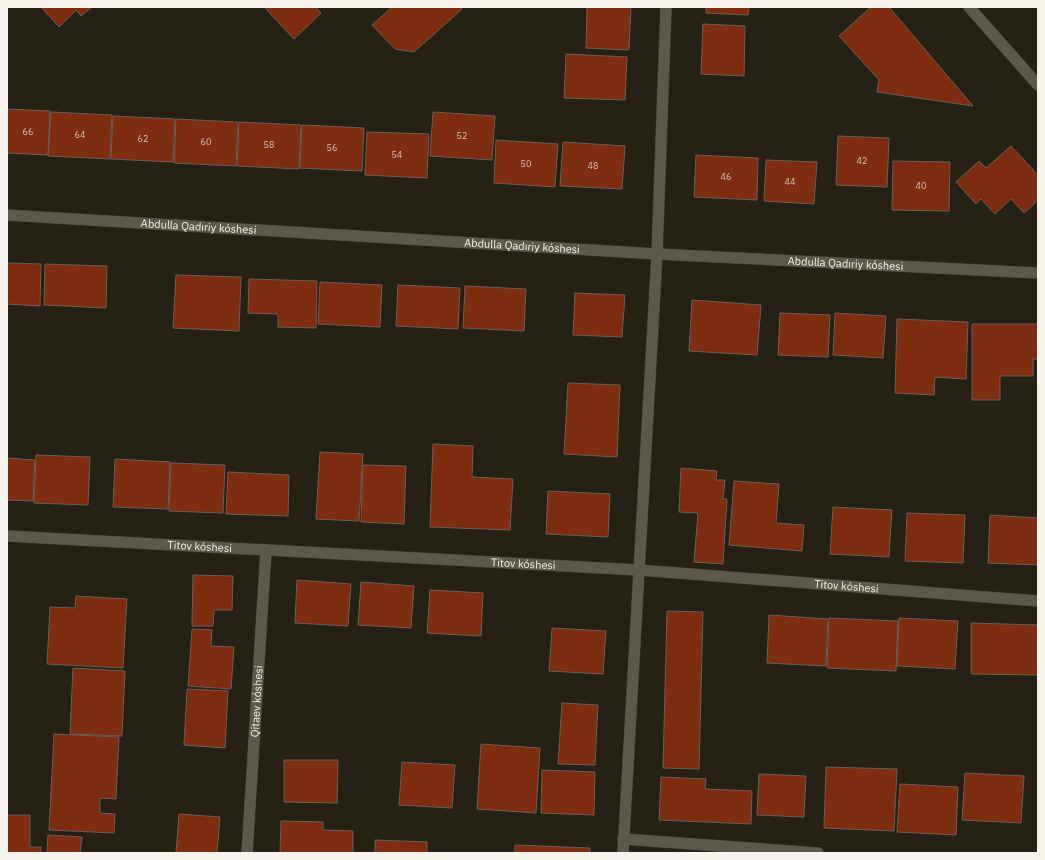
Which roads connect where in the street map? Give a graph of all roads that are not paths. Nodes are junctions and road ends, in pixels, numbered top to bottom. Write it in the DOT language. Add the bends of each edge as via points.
graph roads {
  1 [pos="666,7"];
  2 [pos="969,7"];
  3 [pos="1038,86"];
  4 [pos="7,215"];
  5 [pos="657,254"];
  6 [pos="1038,273"];
  7 [pos="7,536"];
  8 [pos="266,550"];
  9 [pos="639,570"];
  10 [pos="1038,601"];
  11 [pos="623,838"];
  12 [pos="247,853"];
  13 [pos="622,853"];
  14 [pos="818,853"];
  1 -- 5 [label="street"];
  2 -- 3 [label="street"];
  4 -- 5 [label="street, Abdulla Qadıriy kóshesi"];
  5 -- 6 [label="street, Abdulla Qadıriy kóshesi"];
  5 -- 9 [label="street"];
  7 -- 8 [label="street, Titov kóshesi"];
  8 -- 9 [label="street, Titov kóshesi"];
  8 -- 12 [label="street, Qitaev kóshesi"];
  9 -- 10 [label="street, Titov kóshesi"];
  9 -- 11 [label="street"];
  11 -- 13 [label="street"];
  11 -- 14 [label="street"];
}
